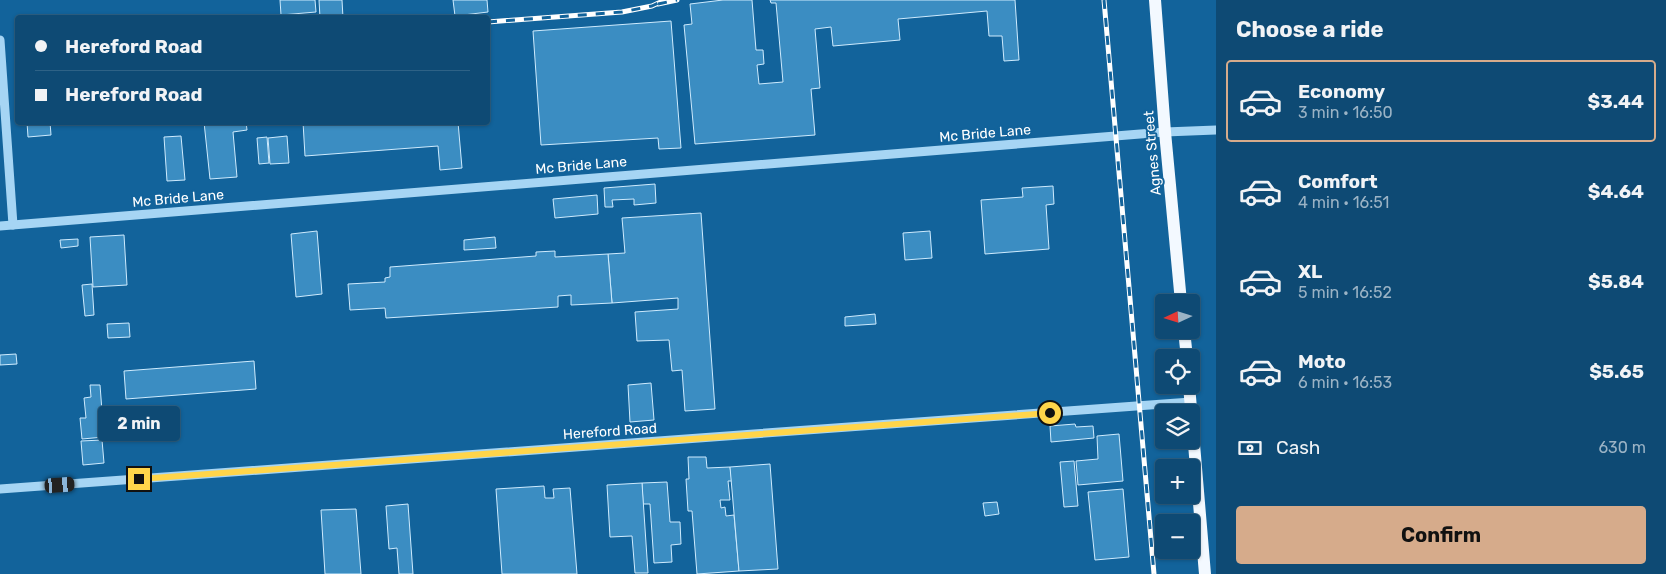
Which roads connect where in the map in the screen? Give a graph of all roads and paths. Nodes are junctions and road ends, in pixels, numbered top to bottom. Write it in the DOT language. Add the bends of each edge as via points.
graph roads {
  1 [pos="1155,0"];
  2 [pos="0,40"];
  3 [pos="1216,130"];
  4 [pos="1165,132"];
  5 [pos="13,225"];
  6 [pos="0,226"];
  7 [pos="1180,294"];
  8 [pos="1191,394"];
  9 [pos="1191,402"];
  10 [pos="0,489"];
  11 [pos="1205,574"];
  1 -- 4 [label="main road, Agnes Street"];
  2 -- 5 [label="street"];
  3 -- 4 [label="street, Mc Bride Lane"];
  4 -- 5 [label="street, Mc Bride Lane"];
  4 -- 7 [label="main road, Agnes Street"];
  5 -- 6 [label="street, Mc Bride Lane"];
  8 -- 9 [label="main road"];
  9 -- 10 [label="street, Hereford Road"];
  9 -- 11 [label="main road"];
}
